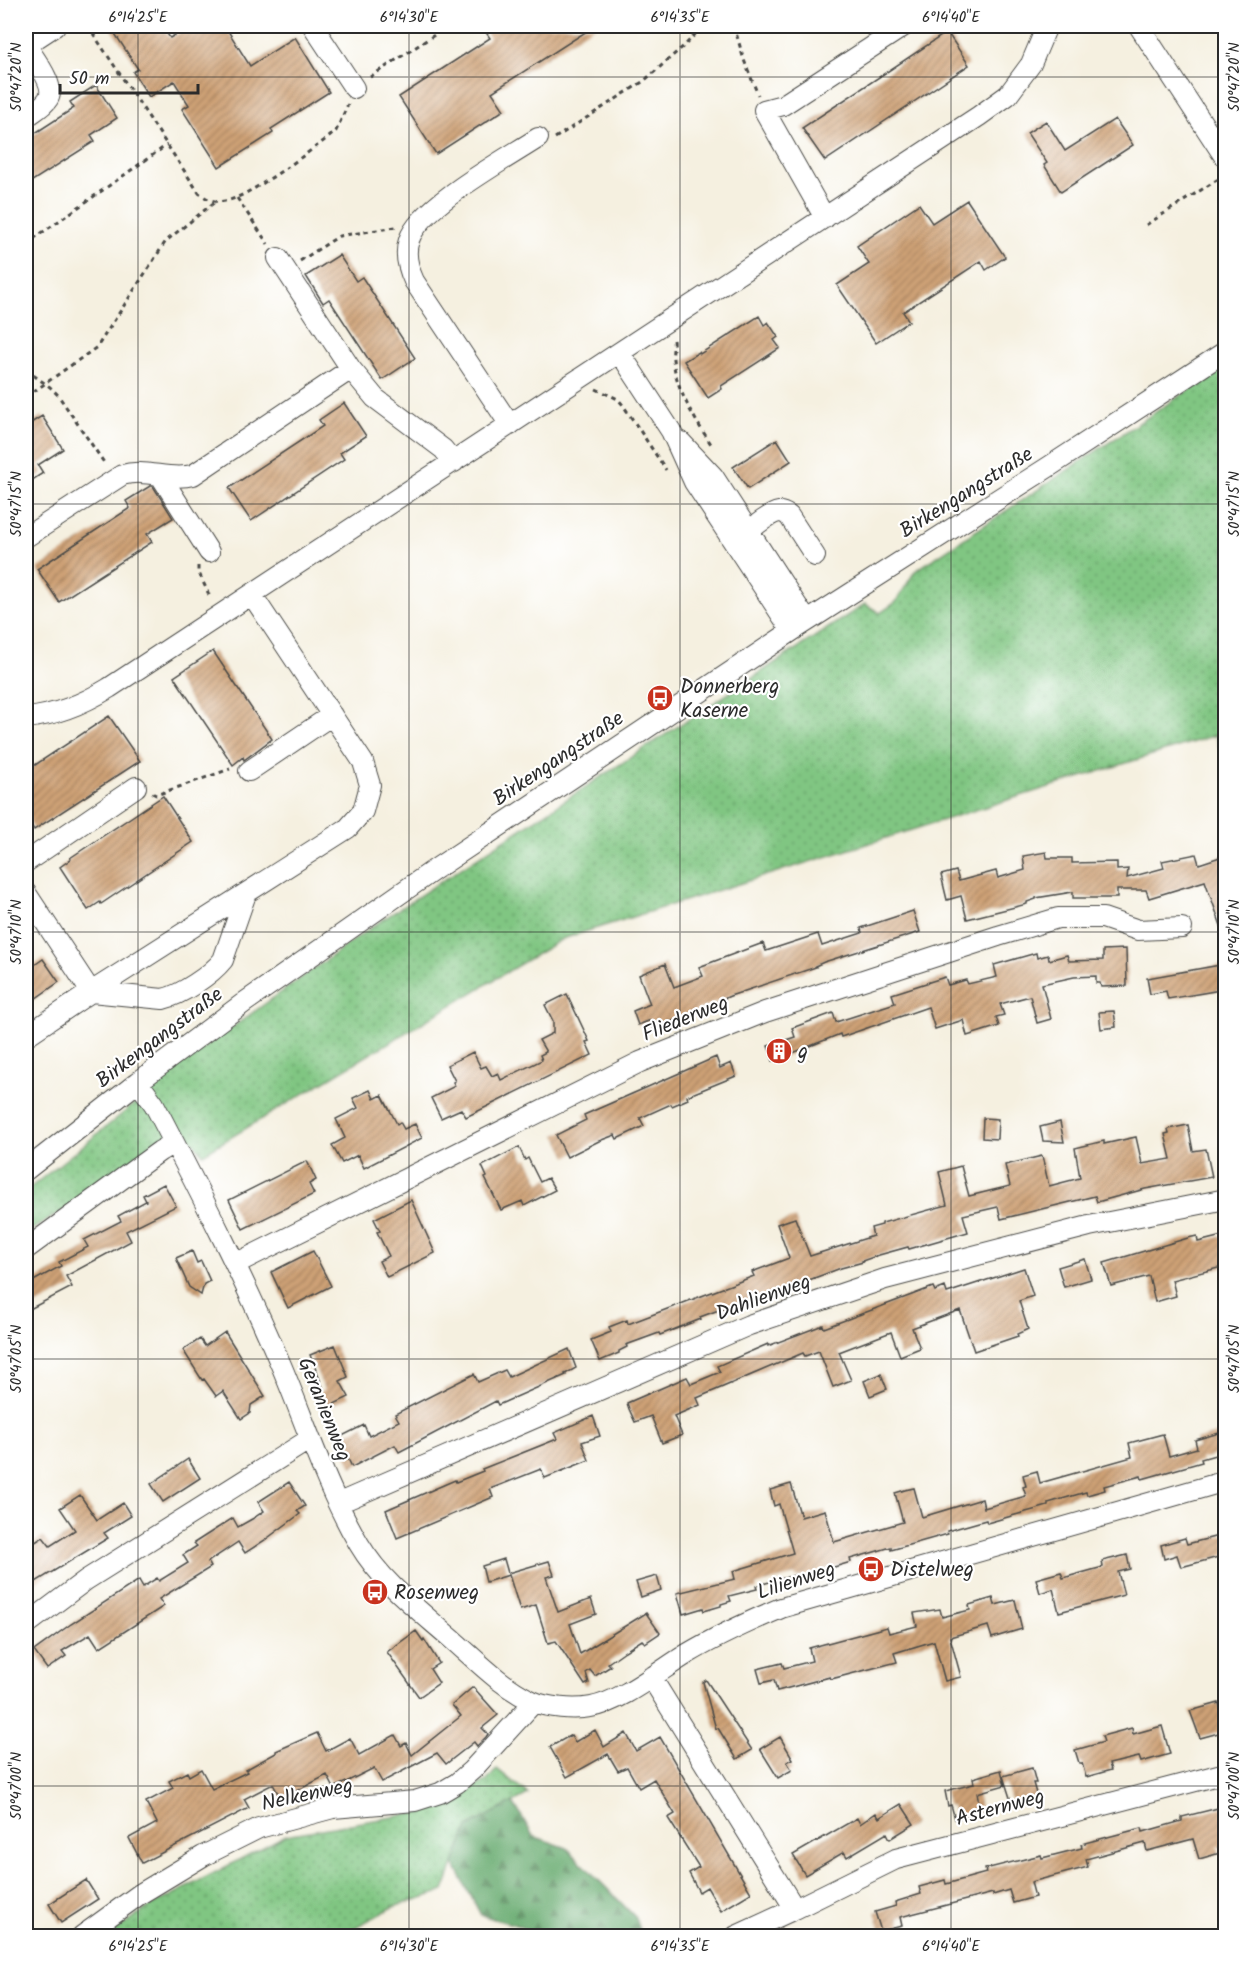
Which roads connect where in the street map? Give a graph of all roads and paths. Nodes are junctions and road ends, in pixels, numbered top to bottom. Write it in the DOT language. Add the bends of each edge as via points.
graph roads {
  1 [pos="55,26"];
  2 [pos="88,26"];
  3 [pos="313,26"];
  4 [pos="448,26"];
  5 [pos="704,26"];
  6 [pos="734,26"];
  7 [pos="904,26"];
  8 [pos="1047,26"];
  9 [pos="1139,26"];
  10 [pos="354,88"];
  11 [pos="764,110"];
  12 [pos="26,117"];
  13 [pos="538,138"];
  14 [pos="167,145"];
  15 [pos="1226,159"];
  16 [pos="1226,174"];
  17 [pos="237,198"];
  18 [pos="216,201"];
  19 [pos="825,218"];
  20 [pos="419,223"];
  21 [pos="1146,225"];
  22 [pos="26,244"];
  23 [pos="282,265"];
  24 [pos="1226,351"];
  25 [pos="620,353"];
  26 [pos="351,369"];
  27 [pos="26,370"];
  28 [pos="45,384"];
  29 [pos="26,397"];
  30 [pos="510,425"];
  31 [pos="671,431"];
  32 [pos="454,462"];
  33 [pos="160,475"];
  34 [pos="114,478"];
  35 [pos="749,530"];
  36 [pos="26,537"];
  37 [pos="207,548"];
  38 [pos="743,555"];
  39 [pos="815,556"];
  40 [pos="252,595"];
  41 [pos="218,616"];
  42 [pos="799,626"];
  43 [pos="332,715"];
  44 [pos="26,718"];
  45 [pos="249,771"];
  46 [pos="136,787"];
  47 [pos="26,862"];
  48 [pos="26,894"];
  49 [pos="246,894"];
  50 [pos="33,920"];
  51 [pos="1182,928"];
  52 [pos="92,992"];
  53 [pos="26,1036"];
  54 [pos="138,1082"];
  55 [pos="174,1143"];
  56 [pos="26,1170"];
  57 [pos="1226,1199"];
  58 [pos="26,1249"];
  59 [pos="235,1264"];
  60 [pos="310,1439"];
  61 [pos="1226,1481"];
  62 [pos="339,1503"];
  63 [pos="26,1625"];
  64 [pos="651,1677"];
  65 [pos="534,1702"];
  66 [pos="1226,1773"];
  67 [pos="795,1909"];
  68 [pos="743,1933"];
  69 [pos="82,1936"];
  1 -- 12 [label="street" via="26,45 45,76 50,97"];
  2 -- 14 [label="path"];
  3 -- 10 [label="street"];
  4 -- 10 [label="path"];
  5 -- 13 [label="path" via="644,81 556,138"];
  6 -- 11 [label="path"];
  7 -- 11 [label="street" via="783,105"];
  8 -- 19 [label="street" via="1031,64 1008,95"];
  9 -- 15 [label="street"];
  10 -- 17 [label="path" via="336,131"];
  11 -- 19 [label="street"];
  13 -- 20 [label="street" via="435,206"];
  14 -- 18 [label="path" via="199,192"];
  14 -- 22 [label="path"];
  16 -- 21 [label="path"];
  17 -- 18 [label="path"];
  17 -- 23 [label="path"];
  18 -- 28 [label="path" via="166,241 97,347"];
  19 -- 25 [label="street"];
  20 -- 23 [label="path" via="339,236"];
  20 -- 30 [label="street" via="409,240 407,257 414,281"];
  23 -- 26 [label="street"];
  24 -- 42 [label="street, Birkengangstraße"];
  25 -- 30 [label="street"];
  25 -- 31 [label="street"];
  26 -- 32 [label="street" via="375,398 443,449"];
  26 -- 33 [label="street" via="204,470 186,477"];
  27 -- 28 [label="path"];
  28 -- 29 [label="path"];
  28 -- 34 [label="path" via="57,395"];
  30 -- 32 [label="street"];
  31 -- 35 [label="street" via="710,472"];
  31 -- 38 [label="street" via="694,482"];
  32 -- 40 [label="street"];
  33 -- 34 [label="street" via="137,472"];
  33 -- 37 [label="street"];
  34 -- 36 [label="street"];
  35 -- 38 [label="street" via="741,543"];
  35 -- 39 [label="street" via="773,514 785,513"];
  35 -- 42 [label="street"];
  37 -- 41 [label="path" via="198,571"];
  38 -- 42 [label="street"];
  40 -- 41 [label="street"];
  40 -- 43 [label="street"];
  41 -- 44 [label="street" via="85,703"];
  42 -- 54 [label="street, Birkengangstraße" via="426,876"];
  43 -- 45 [label="street"];
  43 -- 49 [label="street" via="363,762 370,786 363,811 348,828"];
  45 -- 46 [label="path" via="243,762 156,795"];
  46 -- 47 [label="street"];
  48 -- 50 [label="street"];
  49 -- 52 [label="street"];
  49 -- 52 [label="street" via="223,960 173,997"];
  50 -- 52 [label="street"];
  51 -- 59 [label="street, Fliederweg" via="1138,930 1103,918 1058,918 765,1012 640,1062"];
  52 -- 53 [label="street"];
  54 -- 55 [label="street, Geranienweg"];
  54 -- 56 [label="street, Birkengangstraße"];
  55 -- 58 [label="street"];
  55 -- 59 [label="street, Geranienweg"];
  57 -- 62 [label="street, Dahlienweg" via="1089,1226 885,1279 749,1325"];
  59 -- 60 [label="street, Geranienweg"];
  60 -- 62 [label="street, Geranienweg"];
  60 -- 63 [label="street" via="86,1580"];
  61 -- 64 [label="street, Lilienweg" via="781,1608 740,1625"];
  62 -- 65 [label="street, Geranienweg" via="359,1545 386,1581 503,1684"];
  64 -- 65 [label="street, Lilienweg" via="610,1701 590,1707"];
  64 -- 67 [label="street"];
  65 -- 69 [label="street, Nelkenweg" via="472,1770 440,1793 415,1801 333,1808 259,1828 140,1894"];
  66 -- 67 [label="street, Asternweg" via="896,1859"];
  67 -- 68 [label="street"];
}
